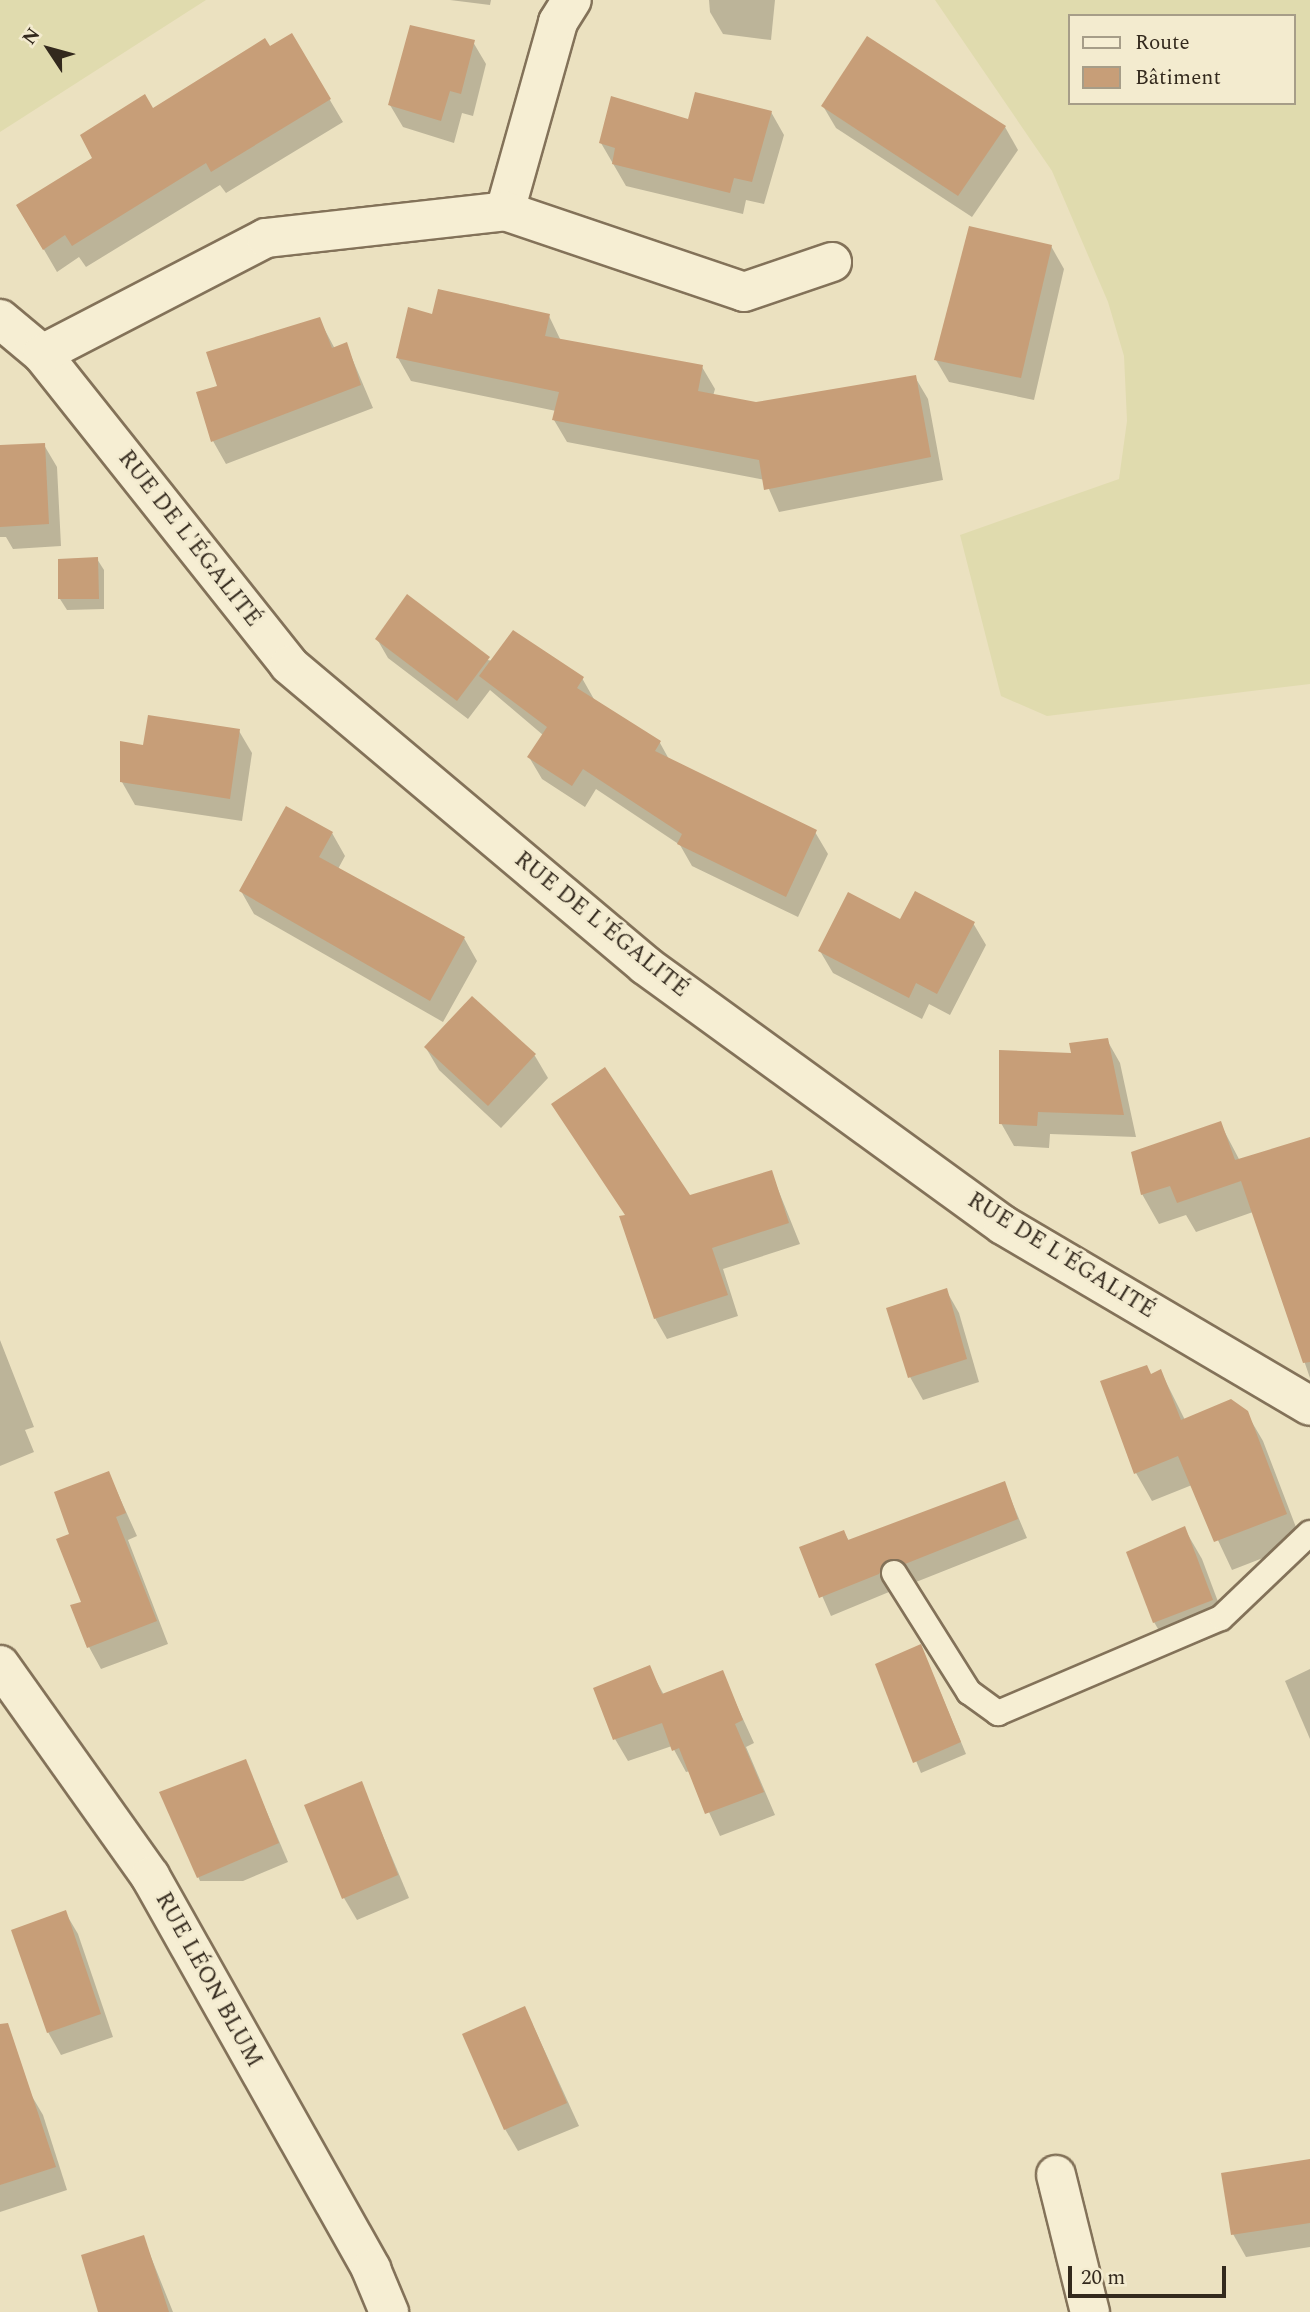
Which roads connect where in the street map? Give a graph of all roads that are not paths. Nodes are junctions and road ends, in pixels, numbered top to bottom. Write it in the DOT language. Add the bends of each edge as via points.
graph roads {
  1 [pos="572,0"];
  2 [pos="505,211"];
  3 [pos="832,262"];
  4 [pos="0,320"];
  5 [pos="42,354"];
  6 [pos="1310,1406"];
  7 [pos="1310,1533"];
  8 [pos="894,1573"];
  9 [pos="0,1665"];
  10 [pos="1056,2175"];
  11 [pos="389,2312"];
  12 [pos="1090,2312"];
  1 -- 2 [label="street" via="558,22"];
  2 -- 3 [label="street" via="744,292"];
  2 -- 5 [label="street" via="266,238"];
  4 -- 5 [label="street, RUE DE L'ÉGALITÉ"];
  5 -- 6 [label="street, RUE DE L'ÉGALITÉ" via="289,665 645,965 1003,1226"];
  7 -- 8 [label="lane" via="1221,1618 998,1713 969,1692"];
  9 -- 11 [label="street, RUE LÉON BLUM" via="150,1876 371,2269"];
  10 -- 12 [label="street"];
}
